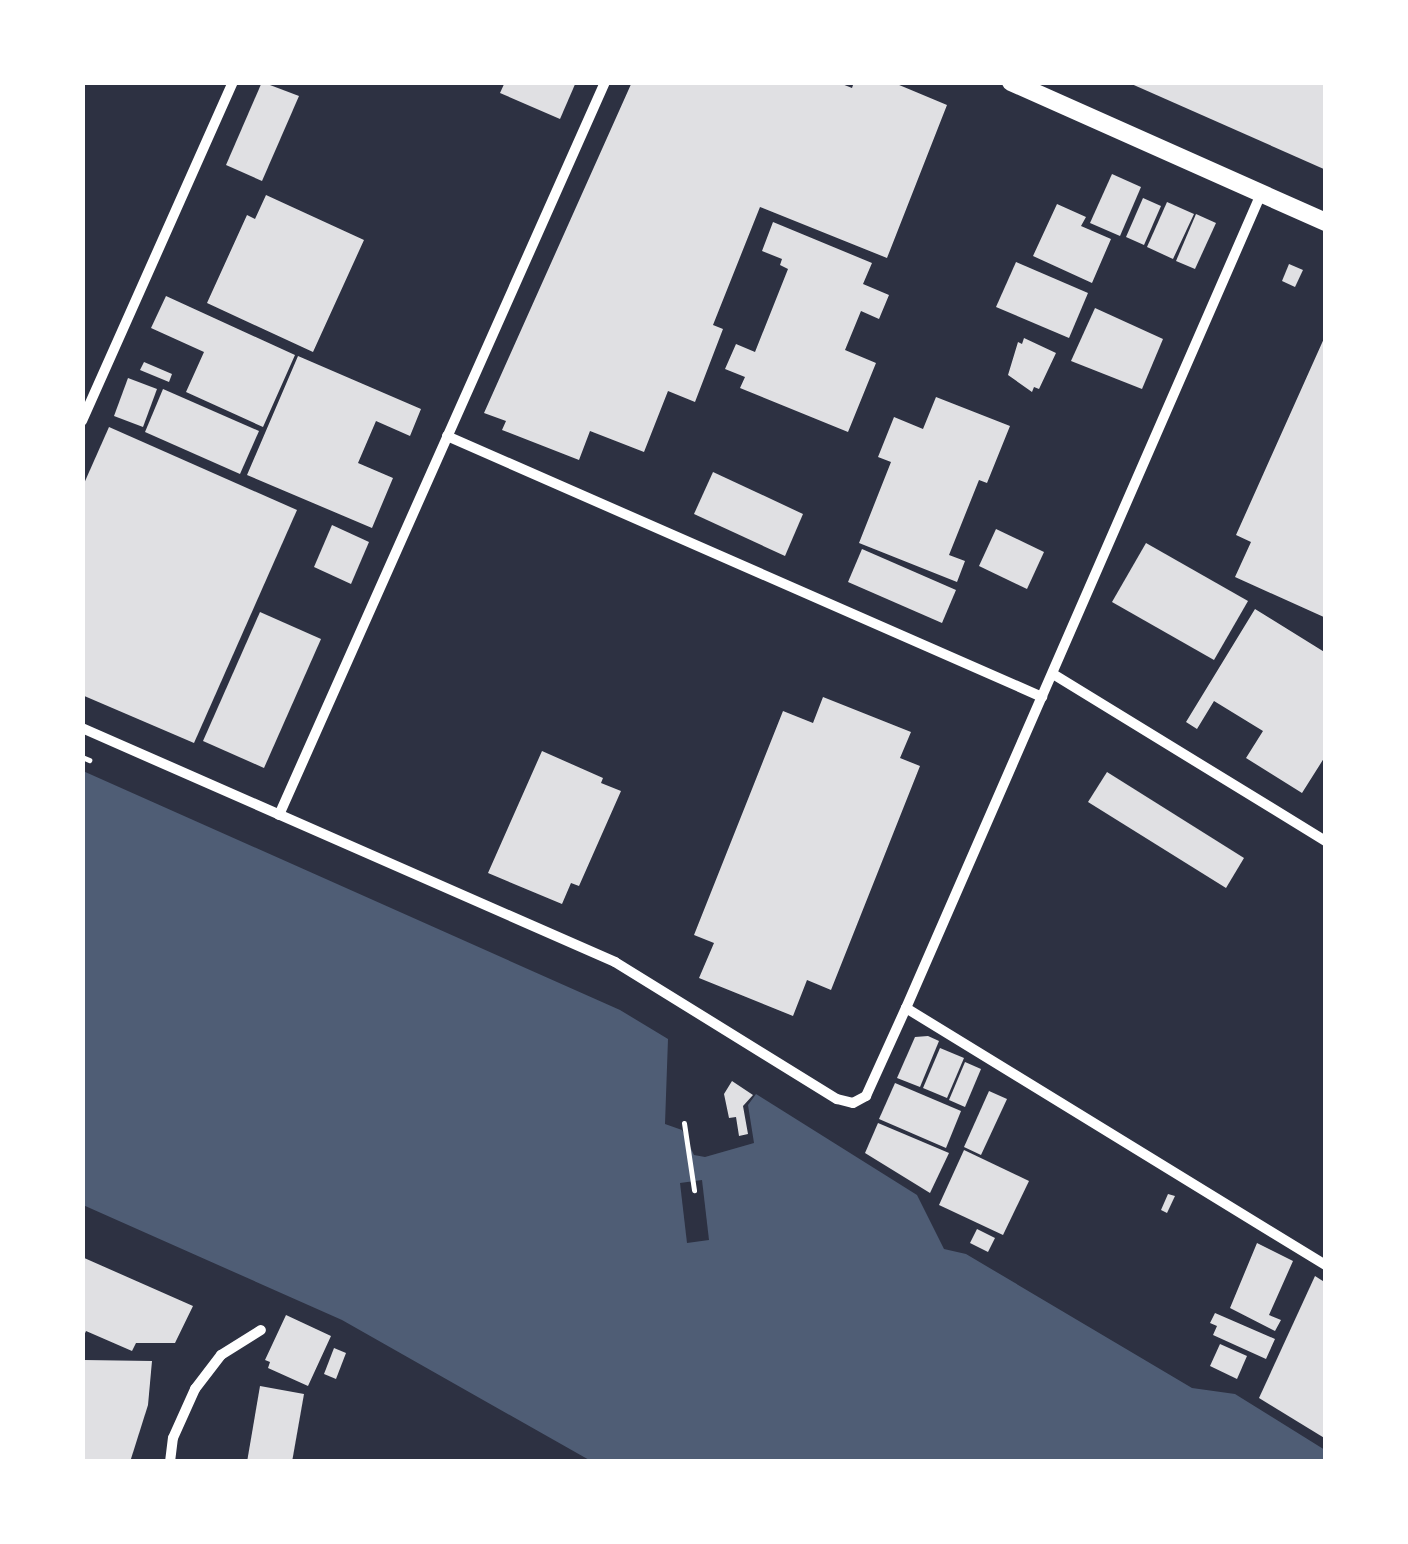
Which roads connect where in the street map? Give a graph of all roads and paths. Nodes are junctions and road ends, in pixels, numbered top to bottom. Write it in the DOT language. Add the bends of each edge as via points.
graph roads {
  1 [pos="233,82"];
  2 [pos="605,82"];
  3 [pos="1011,82"];
  4 [pos="1261,194"];
  5 [pos="1326,222"];
  6 [pos="82,421"];
  7 [pos="447,436"];
  8 [pos="1053,674"];
  9 [pos="1042,697"];
  10 [pos="82,728"];
  11 [pos="280,815"];
  12 [pos="1326,841"];
  13 [pos="906,1008"];
  14 [pos="684,1123"];
  15 [pos="694,1190"];
  16 [pos="1326,1265"];
  17 [pos="261,1330"];
  18 [pos="170,1462"];
  1 -- 6 [label="street"];
  2 -- 7 [label="street"];
  3 -- 4 [label="street"];
  4 -- 5 [label="street"];
  4 -- 8 [label="street"];
  7 -- 9 [label="street"];
  7 -- 11 [label="street"];
  8 -- 9 [label="street"];
  8 -- 12 [label="street"];
  9 -- 13 [label="street"];
  10 -- 11 [label="street"];
  11 -- 13 [label="street" via="614,962 853,1104 866,1096"];
  13 -- 16 [label="street"];
  14 -- 15 [label="path"];
  17 -- 18 [label="street" via="221,1355 195,1388"];
}
